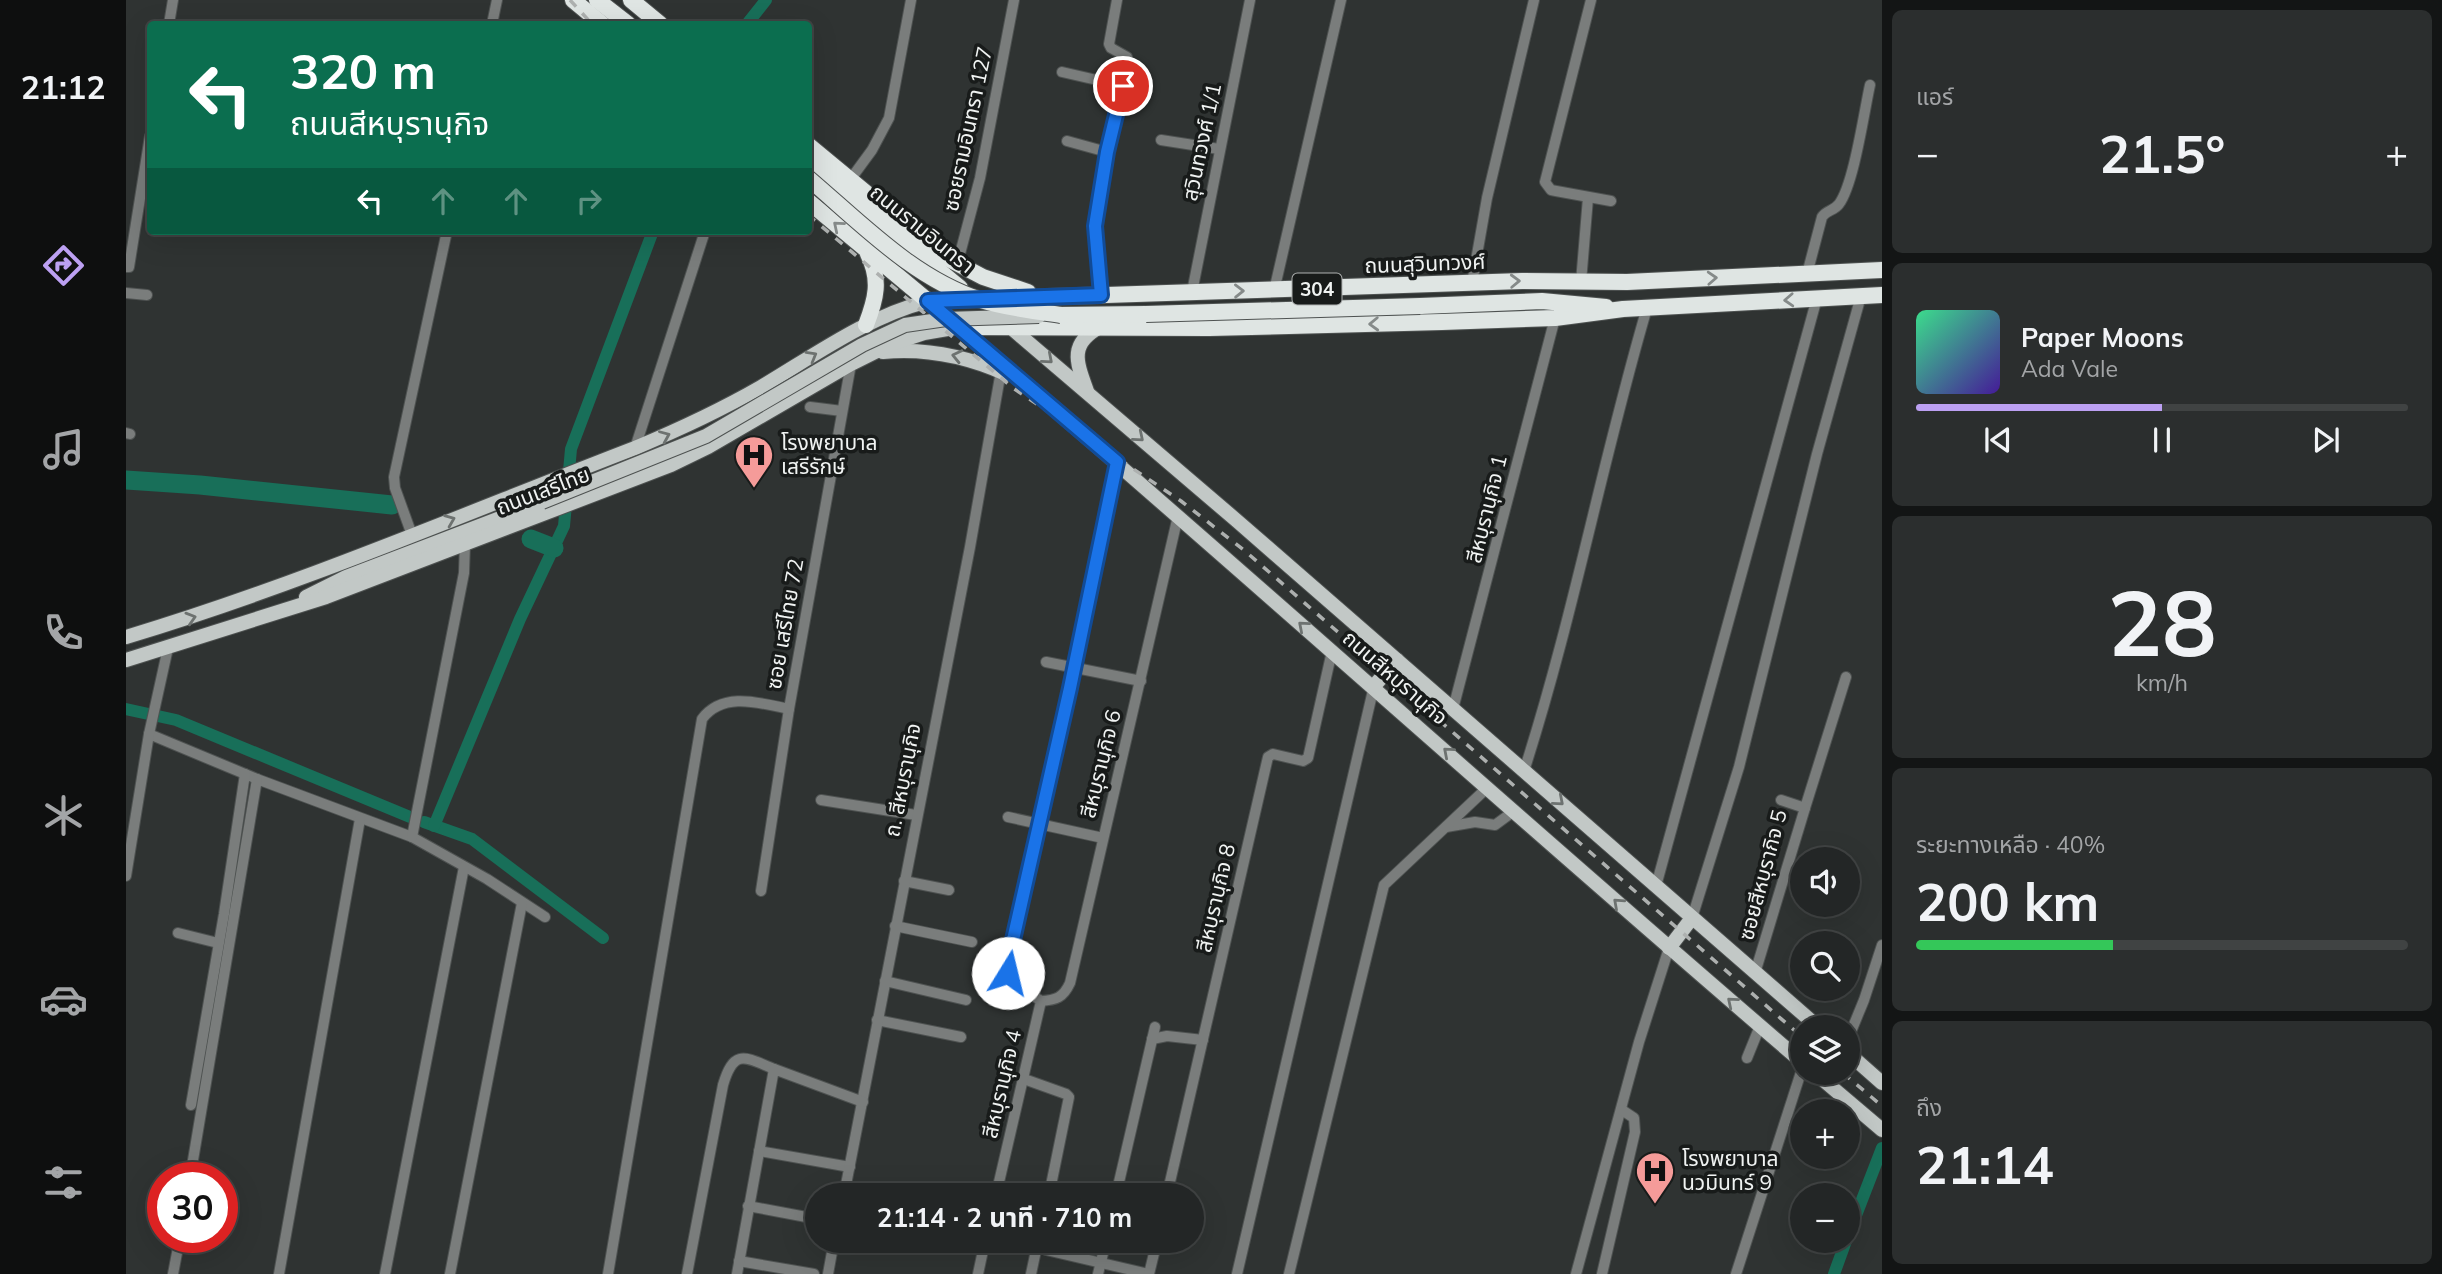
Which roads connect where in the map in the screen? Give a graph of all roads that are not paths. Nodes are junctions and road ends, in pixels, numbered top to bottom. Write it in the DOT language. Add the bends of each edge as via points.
graph roads {
  1 [pos="173,0"];
  2 [pos="497,0"];
  3 [pos="573,0"];
  4 [pos="597,0"];
  5 [pos="631,0"];
  6 [pos="911,0"];
  7 [pos="1014,0"];
  8 [pos="1117,0"];
  9 [pos="1250,0"];
  10 [pos="1341,0"];
  11 [pos="1534,0"];
  12 [pos="1591,0"];
  13 [pos="170,21"];
  14 [pos="493,21"];
  15 [pos="598,21"];
  16 [pos="624,21"];
  17 [pos="656,21"];
  18 [pos="1062,72"];
  19 [pos="1870,85"];
  20 [pos="1123,86"];
  21 [pos="1161,140"];
  22 [pos="1067,142"];
  23 [pos="812,148"];
  24 [pos="1219,149"];
  25 [pos="1107,152"];
  26 [pos="147,153"];
  27 [pos="812,171"];
  28 [pos="812,171"];
  29 [pos="850,180"];
  30 [pos="1588,198"];
  31 [pos="1611,201"];
  32 [pos="812,204"];
  33 [pos="446,235"];
  34 [pos="704,235"];
  35 [pos="867,250"];
  36 [pos="957,264"];
  37 [pos="127,268"];
  38 [pos="1882,271"];
  39 [pos="1807,274"];
  40 [pos="1581,282"];
  41 [pos="1472,284"];
  42 [pos="1274,291"];
  43 [pos="1172,292"];
  44 [pos="1192,292"];
  45 [pos="126,293"];
  46 [pos="147,295"];
  47 [pos="1065,295"];
  48 [pos="1101,295"];
  49 [pos="1882,295"];
  50 [pos="1040,296"];
  51 [pos="1861,296"];
  52 [pos="1817,298"];
  53 [pos="974,299"];
  54 [pos="928,301"];
  55 [pos="1647,308"];
  56 [pos="1623,309"];
  57 [pos="1061,315"];
  58 [pos="1555,318"];
  59 [pos="866,325"];
  60 [pos="1009,326"];
  61 [pos="959,327"];
  62 [pos="1076,327"];
  63 [pos="1100,327"];
  64 [pos="1182,328"];
  65 [pos="871,354"];
  66 [pos="851,364"];
  67 [pos="1001,371"];
  68 [pos="1020,380"];
  69 [pos="1087,393"];
  70 [pos="725,405"];
  71 [pos="810,407"];
  72 [pos="842,411"];
  73 [pos="737,430"];
  74 [pos="635,448"];
  75 [pos="1117,462"];
  76 [pos="1178,516"];
  77 [pos="412,536"];
  78 [pos="465,542"];
  79 [pos="284,611"];
  80 [pos="126,637"];
  81 [pos="168,648"];
  82 [pos="1332,651"];
  83 [pos="126,660"];
  84 [pos="1397,660"];
  85 [pos="1046,662"];
  86 [pos="1074,666"];
  87 [pos="1846,677"];
  88 [pos="1141,681"];
  89 [pos="1374,686"];
  90 [pos="789,709"];
  91 [pos="1454,709"];
  92 [pos="149,732"];
  93 [pos="1524,771"];
  94 [pos="244,774"];
  95 [pos="257,779"];
  96 [pos="1488,787"];
  97 [pos="821,800"];
  98 [pos="1781,800"];
  99 [pos="1805,808"];
  100 [pos="1514,811"];
  101 [pos="916,816"];
  102 [pos="1008,817"];
  103 [pos="360,819"];
  104 [pos="1038,822"];
  105 [pos="1445,827"];
  106 [pos="412,837"];
  107 [pos="1103,838"];
  108 [pos="464,867"];
  109 [pos="126,876"];
  110 [pos="904,881"];
  111 [pos="1656,886"];
  112 [pos="949,890"];
  113 [pos="761,891"];
  114 [pos="522,902"];
  115 [pos="545,917"];
  116 [pos="1692,918"];
  117 [pos="895,926"];
  118 [pos="178,933"];
  119 [pos="972,942"];
  120 [pos="218,943"];
  121 [pos="1882,944"];
  122 [pos="1669,948"];
  123 [pos="1755,973"];
  124 [pos="884,981"];
  125 [pos="966,1000"];
  126 [pos="1041,1000"];
  127 [pos="1804,1015"];
  128 [pos="1858,1015"];
  129 [pos="877,1020"];
  130 [pos="1760,1026"];
  131 [pos="1155,1027"];
  132 [pos="961,1037"];
  133 [pos="1152,1039"];
  134 [pos="1203,1040"];
  135 [pos="1790,1052"];
  136 [pos="1747,1058"];
  137 [pos="1860,1064"];
  138 [pos="774,1069"];
  139 [pos="1024,1079"];
  140 [pos="1882,1083"];
  141 [pos="1797,1085"];
  142 [pos="1829,1085"];
  143 [pos="863,1102"];
  144 [pos="191,1105"];
  145 [pos="1622,1110"];
  146 [pos="1882,1129"];
  147 [pos="759,1151"];
  148 [pos="193,1162"];
  149 [pos="850,1167"];
  150 [pos="847,1183"];
  151 [pos="999,1183"];
  152 [pos="1051,1183"];
  153 [pos="1119,1183"];
  154 [pos="1170,1183"];
  155 [pos="748,1206"];
  156 [pos="805,1217"];
  157 [pos="177,1253"];
  158 [pos="832,1253"];
  159 [pos="982,1253"];
  160 [pos="1038,1253"];
  161 [pos="1069,1253"];
  162 [pos="1103,1253"];
  163 [pos="1154,1253"];
  164 [pos="739,1261"];
  165 [pos="1101,1261"];
  166 [pos="173,1274"];
  167 [pos="279,1274"];
  168 [pos="385,1274"];
  169 [pos="450,1274"];
  170 [pos="608,1274"];
  171 [pos="687,1274"];
  172 [pos="737,1274"];
  173 [pos="814,1274"];
  174 [pos="828,1274"];
  175 [pos="978,1274"];
  176 [pos="1031,1274"];
  177 [pos="1098,1274"];
  178 [pos="1149,1274"];
  179 [pos="1237,1274"];
  180 [pos="1289,1274"];
  181 [pos="1576,1274"];
  182 [pos="1602,1274"];
  183 [pos="1736,1274"];
  1 -- 13 [label="street"];
  2 -- 14 [label="street"];
  3 -- 15 [label="highway"];
  4 -- 16 [label="highway"];
  5 -- 17 [label="highway"];
  6 -- 29 [label="street" via="889,118"];
  7 -- 36 [label="street, ซอยรามอินทรา 127" via="982,165"];
  8 -- 20 [label="street" via="1109,44 1127,57"];
  9 -- 24 [label="street, สุวินทวงศ์ 1/1"];
  10 -- 42 [label="street"];
  11 -- 41 [label="street" via="1484,211"];
  12 -- 30 [label="street" via="1545,182 1551,190"];
  18 -- 20 [label="street"];
  19 -- 39 [label="street" via="1850,178 1838,205 1822,217"];
  20 -- 25 [label="street"];
  21 -- 24 [label="street"];
  22 -- 25 [label="street"];
  23 -- 29 [label="highway"];
  24 -- 44 [label="street, สุวินทวงศ์ 1/1"];
  25 -- 48 [label="street" via="1095,226"];
  26 -- 37 [label="street"];
  27 -- 53 [label="highway, ถนนรามอินทรา"];
  28 -- 57 [label="highway, bridge" via="884,242 934,279 979,299"];
  29 -- 36 [label="highway" via="927,245"];
  30 -- 31 [label="street"];
  30 -- 40 [label="street"];
  35 -- 32 [label="highway, one-way"];
  33 -- 77 [label="street" via="394,477"];
  34 -- 74 [label="street"];
  35 -- 54 [label="highway"];
  35 -- 59 [label="highway" via="877,285"];
  36 -- 50 [label="highway"];
  38 -- 39 [label="highway, ถนนสุวินทวงศ์ / 304"];
  40 -- 39 [label="highway, ถนนสุวินทวงศ์ / 304, one-way"];
  41 -- 40 [label="highway, ถนนสุวินทวงศ์ / 304, one-way"];
  41 -- 42 [label="highway, ถนนสุวินทวงศ์ / 304"];
  44 -- 42 [label="highway, ถนนสุวินทวงศ์ / 304, one-way"];
  43 -- 44 [label="highway, ถนนสุวินทวงศ์ / 304"];
  43 -- 48 [label="highway, ถนนสุวินทวงศ์ / 304"];
  43 -- 64 [label="highway" via="1158,296 1157,308"];
  45 -- 46 [label="street"];
  47 -- 48 [label="highway, ถนนสุวินทวงศ์ / 304"];
  47 -- 50 [label="highway, ถนนสุวินทวงศ์ / 304"];
  47 -- 62 [label="highway" via="1053,300 1050,307 1058,319"];
  49 -- 51 [label="highway, 304"];
  50 -- 53 [label="highway, ถนนสุวินทวงศ์ / 304"];
  51 -- 52 [label="highway, 304"];
  51 -- 116 [label="street" via="1739,767"];
  52 -- 55 [label="highway, 304, one-way"];
  52 -- 111 [label="street"];
  53 -- 54 [label="highway, ถนนสุวินทวงศ์ / 304"];
  53 -- 60 [label="highway, ถนนรามอินทรา"];
  54 -- 59 [label="main road, ถนนเสรีไทย"];
  54 -- 61 [label="highway"];
  55 -- 56 [label="highway, 304"];
  55 -- 93 [label="street"];
  56 -- 57 [label="highway, bridge" via="1542,301"];
  56 -- 58 [label="highway, 304"];
  57 -- 79 [label="main road, bridge" via="905,325 698,440 346,577"];
  58 -- 64 [label="highway, 304, one-way"];
  58 -- 91 [label="street, สีหบุรานุกิจ 1"];
  70 -- 59 [label="main road, ถนนเสรีไทย, one-way"];
  60 -- 61 [label="highway, 304"];
  60 -- 62 [label="highway, 304"];
  60 -- 69 [label="main road, ถนนสีหบุรานุกิจ, one-way"];
  61 -- 65 [label="main road, ถนนเสรีไทย" via="907,338"];
  61 -- 68 [label="main road, ถนนสีหบุรานุกิจ"];
  62 -- 63 [label="highway, 304"];
  63 -- 64 [label="highway, 304"];
  63 -- 69 [label="main road" via="1082,339 1078,351"];
  65 -- 66 [label="main road, ถนนเสรีไทย"];
  67 -- 65 [label="main road, one-way" via="927,351"];
  66 -- 72 [label="street, ซอย เสรีไทย 72"];
  66 -- 73 [label="main road, ถนนเสรีไทย"];
  67 -- 68 [label="main road"];
  67 -- 101 [label="street, ถ. สีหบุรานุกิจ"];
  68 -- 75 [label="main road, ถนนสีหบุรานุกิจ"];
  69 -- 84 [label="main road, ถนนสีหบุรานุกิจ, one-way"];
  70 -- 73 [label="main road" via="738,415"];
  74 -- 70 [label="main road, ถนนเสรีไทย, one-way"];
  71 -- 72 [label="street"];
  72 -- 90 [label="street, ซอย เสรีไทย 72"];
  73 -- 78 [label="main road, ถนนเสรีไทย" via="687,458"];
  77 -- 74 [label="main road, ถนนเสรีไทย, one-way"];
  75 -- 76 [label="main road, ถนนสีหบุรานุกิจ"];
  75 -- 86 [label="street"];
  82 -- 76 [label="main road, ถนนสีหบุรานุกิจ, one-way"];
  76 -- 88 [label="street, สีหบุรานุกิจ 6"];
  80 -- 77 [label="main road, ถนนเสรีไทย, one-way" via="244,600"];
  78 -- 79 [label="main road, ถนนเสรีไทย"];
  78 -- 106 [label="street" via="464,573"];
  79 -- 81 [label="main road, ถนนเสรีไทย"];
  81 -- 83 [label="main road, ถนนเสรีไทย"];
  81 -- 92 [label="street"];
  82 -- 89 [label="main road, ถนนสีหบุรานุกิจ"];
  82 -- 134 [label="street, สีหบุรานุกิจ 8" via="1308,758 1268,757"];
  84 -- 89 [label="main road"];
  84 -- 91 [label="main road, ถนนสีหบุรานุกิจ"];
  85 -- 86 [label="street"];
  86 -- 88 [label="street"];
  86 -- 104 [label="street"];
  87 -- 99 [label="street"];
  88 -- 107 [label="street, สีหบุรานุกิจ 6"];
  96 -- 89 [label="main road, ถนนสีหบุรานุกิจ, one-way"];
  89 -- 179 [label="street"];
  90 -- 113 [label="street, ซอย เสรีไทย 72"];
  90 -- 170 [label="street" via="738,701 720,704 702,719"];
  91 -- 93 [label="main road, ถนนสีหบุรานุกิจ"];
  92 -- 94 [label="street"];
  92 -- 109 [label="street"];
  93 -- 111 [label="main road, ถนนสีหบุรานุกิจ, one-way"];
  94 -- 95 [label="street"];
  94 -- 120 [label="street"];
  95 -- 103 [label="street"];
  95 -- 148 [label="street"];
  96 -- 100 [label="main road, ถนนสีหบุรานุกิจ"];
  96 -- 105 [label="street"];
  97 -- 101 [label="street"];
  98 -- 99 [label="street, ซอยสีหบุรากิจ 5"];
  99 -- 123 [label="street, ซอยสีหบุรากิจ 5"];
  100 -- 105 [label="street" via="1495,825 1467,822"];
  122 -- 100 [label="main road, ถนนสีหบุรานุกิจ, one-way"];
  101 -- 110 [label="street, ถ. สีหบุรานุกิจ"];
  102 -- 104 [label="street"];
  103 -- 106 [label="street"];
  103 -- 167 [label="street"];
  104 -- 107 [label="street"];
  104 -- 126 [label="street" via="1008,973"];
  105 -- 180 [label="street" via="1384,885"];
  106 -- 108 [label="street"];
  107 -- 126 [label="street, สีหบุรานุกิจ 6" via="1070,983 1062,997"];
  108 -- 114 [label="street"];
  108 -- 168 [label="street"];
  110 -- 112 [label="street"];
  110 -- 117 [label="street, ถ. สีหบุรานุกิจ"];
  111 -- 116 [label="main road, ถนนสีหบุรานุกิจ"];
  114 -- 115 [label="street"];
  114 -- 169 [label="street"];
  116 -- 122 [label="main road"];
  116 -- 123 [label="main road, ถนนสีหบุรานุกิจ"];
  117 -- 119 [label="street"];
  117 -- 124 [label="street, ถ. สีหบุรานุกิจ"];
  118 -- 120 [label="street"];
  120 -- 144 [label="street"];
  121 -- 128 [label="street"];
  130 -- 122 [label="main road, ถนนสีหบุรานุกิจ, one-way"];
  122 -- 145 [label="street"];
  123 -- 127 [label="main road, ถนนสีหบุรานุกิจ"];
  124 -- 125 [label="street"];
  124 -- 129 [label="street, ถ. สีหบุรานุกิจ"];
  126 -- 139 [label="street, สีหบุรานุกิจ 4"];
  129 -- 132 [label="street"];
  129 -- 143 [label="street, ถ. สีหบุรานุกิจ"];
  130 -- 135 [label="main road, ถนนสีหบุรานุกิจ"];
  130 -- 136 [label="street"];
  131 -- 133 [label="street"];
  133 -- 134 [label="street"];
  133 -- 153 [label="street"];
  134 -- 154 [label="street, สีหบุรานุกิจ 8"];
  137 -- 140 [label="main road"];
  138 -- 143 [label="street"];
  138 -- 147 [label="street"];
  138 -- 171 [label="street" via="747,1058 728,1068"];
  139 -- 151 [label="street, สีหบุรานุกิจ 4"];
  139 -- 152 [label="street" via="1069,1097"];
  141 -- 183 [label="street"];
  142 -- 146 [label="main road"];
  143 -- 149 [label="street, ถ. สีหบุรานุกิจ"];
  145 -- 181 [label="street"];
  145 -- 182 [label="street" via="1634,1118 1635,1132"];
  147 -- 149 [label="street"];
  147 -- 155 [label="street"];
  149 -- 150 [label="street, ถ. สีหบุรานุกิจ"];
  155 -- 156 [label="street"];
  155 -- 164 [label="street"];
  157 -- 166 [label="street"];
  158 -- 174 [label="street"];
  159 -- 175 [label="street"];
  160 -- 176 [label="street"];
  161 -- 165 [label="street"];
  162 -- 165 [label="street"];
  163 -- 178 [label="street"];
  164 -- 172 [label="street"];
  164 -- 173 [label="street"];
  165 -- 177 [label="street"];
  165 -- 178 [label="street"];
}
